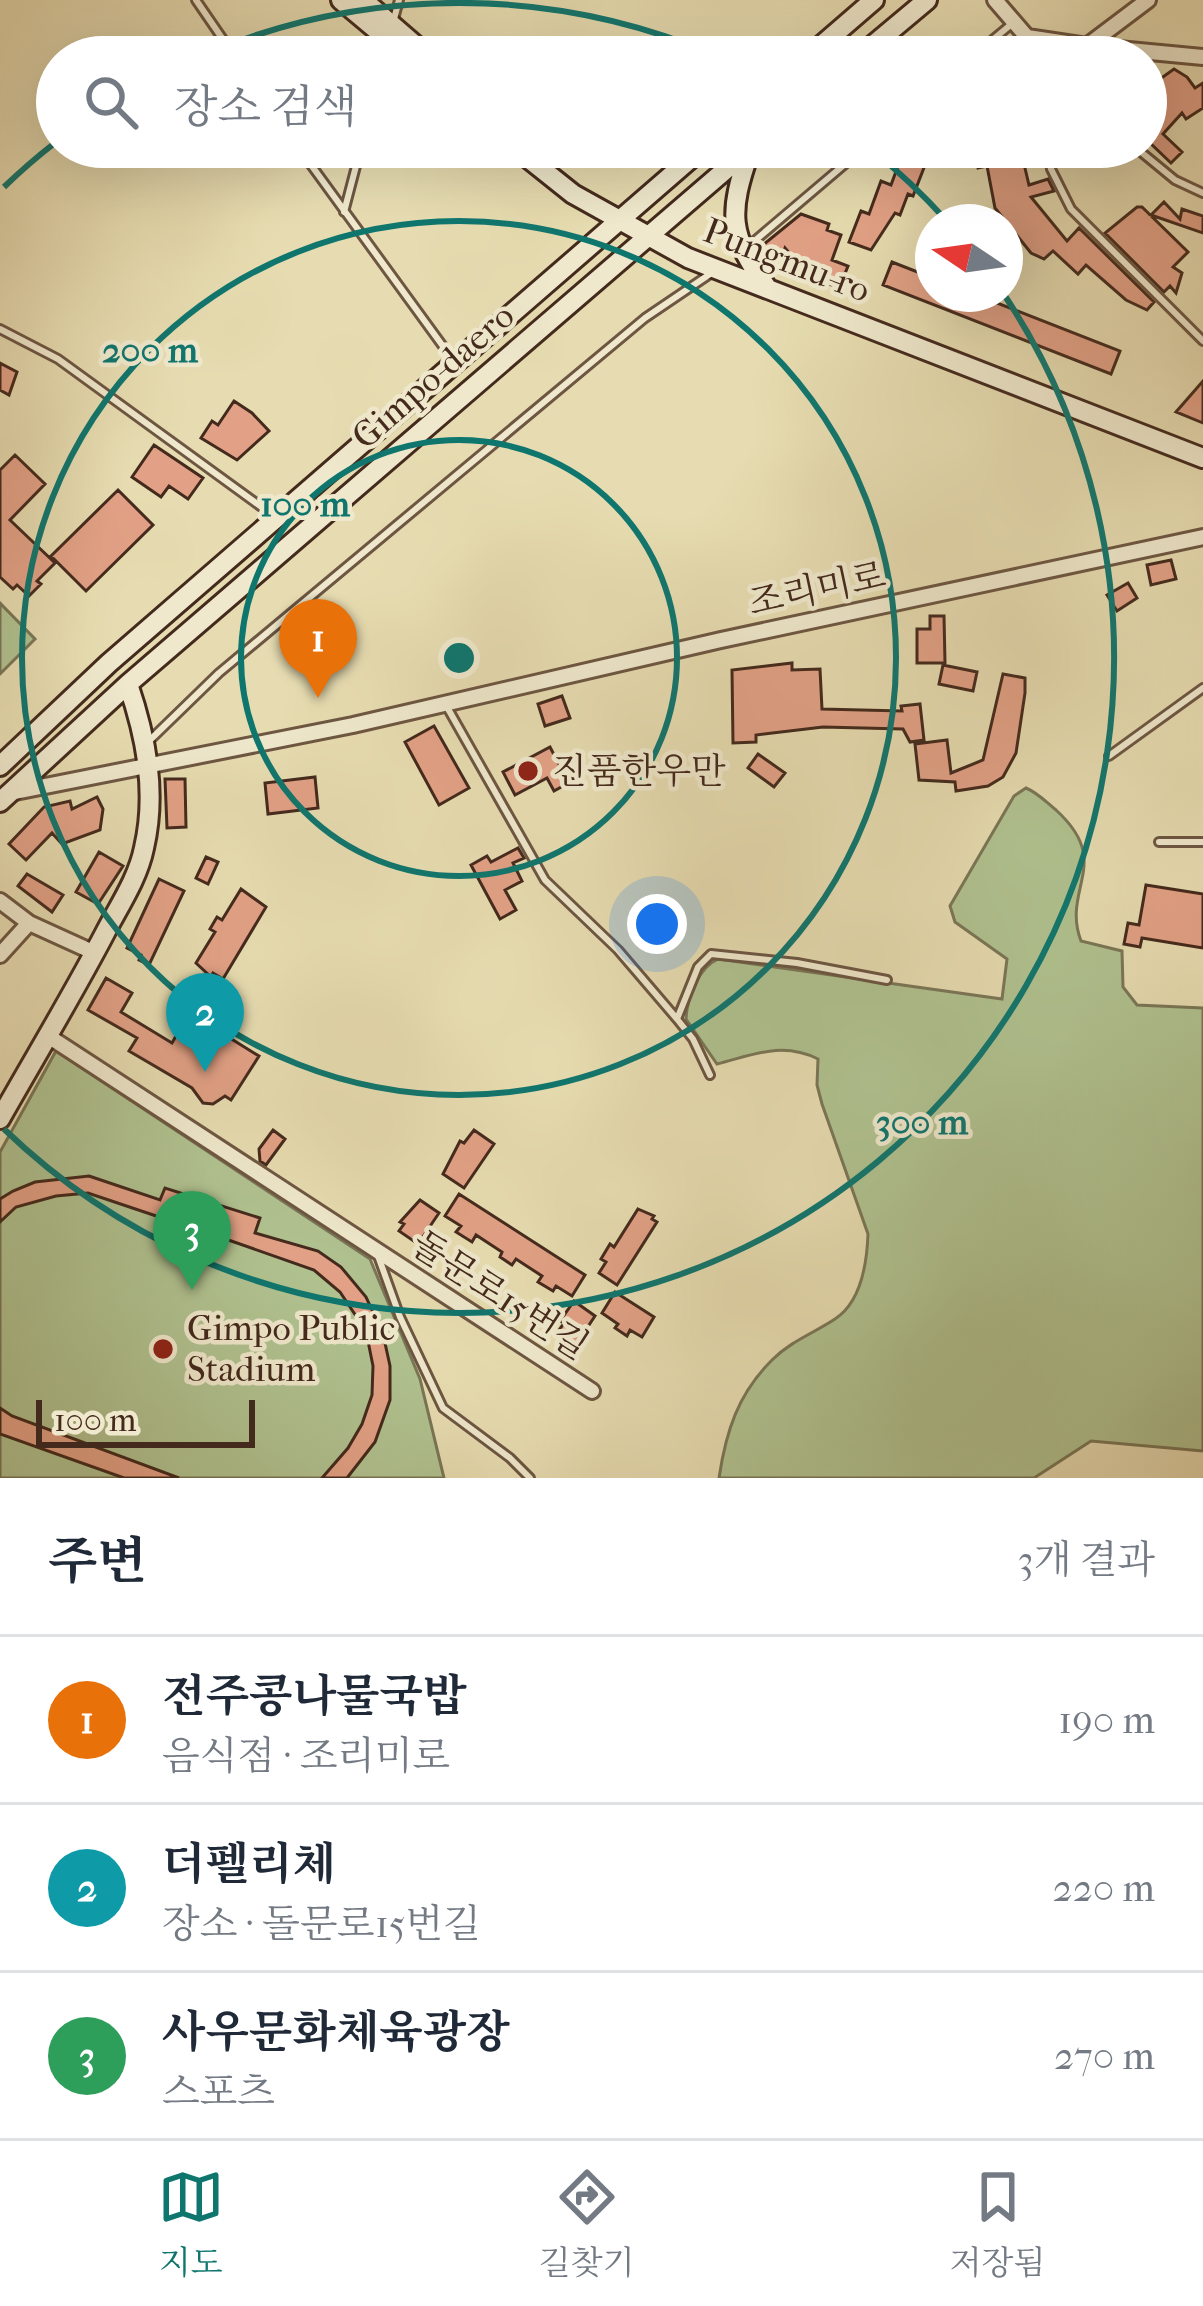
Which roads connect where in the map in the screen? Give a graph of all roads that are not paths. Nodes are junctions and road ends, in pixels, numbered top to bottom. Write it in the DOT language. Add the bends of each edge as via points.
graph roads {
  1 [pos="196,0"];
  2 [pos="341,0"];
  3 [pos="363,0"];
  4 [pos="399,0"];
  5 [pos="874,0"];
  6 [pos="927,0"];
  7 [pos="995,0"];
  8 [pos="1148,0"];
  9 [pos="1014,22"];
  10 [pos="221,36"];
  11 [pos="383,36"];
  12 [pos="386,36"];
  13 [pos="389,36"];
  14 [pos="832,36"];
  15 [pos="884,36"];
  16 [pos="997,36"];
  17 [pos="1026,36"];
  18 [pos="1100,36"];
  19 [pos="1167,54"];
  20 [pos="1203,57"];
  21 [pos="313,168"];
  22 [pos="356,168"];
  23 [pos="540,168"];
  24 [pos="556,168"];
  25 [pos="680,168"];
  26 [pos="727,168"];
  27 [pos="746,168"];
  28 [pos="840,168"];
  29 [pos="1051,168"];
  30 [pos="1160,168"];
  31 [pos="1203,193"];
  32 [pos="344,212"];
  33 [pos="617,222"];
  34 [pos="646,237"];
  35 [pos="742,251"];
  36 [pos="716,269"];
  37 [pos="769,289"];
  38 [pos="0,329"];
  39 [pos="1203,341"];
  40 [pos="456,363"];
  41 [pos="1203,458"];
  42 [pos="277,518"];
  43 [pos="1203,537"];
  44 [pos="109,663"];
  45 [pos="128,684"];
  46 [pos="1203,688"];
  47 [pos="445,704"];
  48 [pos="146,743"];
  49 [pos="0,748"];
  50 [pos="1109,756"];
  51 [pos="149,765"];
  52 [pos="0,766"];
  53 [pos="5,797"];
  54 [pos="1159,842"];
  55 [pos="1203,842"];
  56 [pos="0,901"];
  57 [pos="29,923"];
  58 [pos="94,953"];
  59 [pos="0,955"];
  60 [pos="887,980"];
  61 [pos="677,1019"];
  62 [pos="48,1036"];
  63 [pos="710,1075"];
  64 [pos="0,1120"];
  65 [pos="376,1250"];
  66 [pos="592,1391"];
  67 [pos="530,1478"];
  1 -- 10 [label="lane"];
  2 -- 11 [label="main road"];
  3 -- 12 [label="main road"];
  4 -- 13 [label="lane"];
  5 -- 14 [label="main road"];
  6 -- 15 [label="main road"];
  7 -- 9 [label="street"];
  8 -- 18 [label="street"];
  9 -- 16 [label="lane"];
  9 -- 17 [label="street"];
  19 -- 20 [label="street"];
  21 -- 32 [label="lane"];
  22 -- 32 [label="lane"];
  23 -- 33 [label="main road"];
  24 -- 33 [label="main road"];
  25 -- 33 [label="main road, Gimpo-daero"];
  26 -- 34 [label="main road, Gimpo-daero"];
  27 -- 35 [label="main road" via="733,210"];
  28 -- 35 [label="lane"];
  29 -- 39 [label="lane" via="1072,208"];
  30 -- 31 [label="lane"];
  32 -- 40 [label="lane"];
  33 -- 34 [label="main road, Pungmu-ro"];
  33 -- 40 [label="main road, Gimpo-daero"];
  34 -- 36 [label="main road, Pungmu-ro"];
  34 -- 45 [label="main road, Gimpo-daero"];
  35 -- 37 [label="main road"];
  36 -- 37 [label="main road, Pungmu-ro"];
  36 -- 48 [label="lane" via="645,318 249,647"];
  37 -- 41 [label="main road, Pungmu-ro"];
  38 -- 42 [label="lane" via="58,359"];
  40 -- 42 [label="main road, Gimpo-daero"];
  42 -- 44 [label="main road, Gimpo-daero"];
  43 -- 47 [label="street, 조리미로"];
  44 -- 49 [label="main road"];
  44 -- 52 [label="main road, Gimpo-daero"];
  45 -- 48 [label="main road"];
  45 -- 53 [label="main road, Gimpo-daero"];
  46 -- 50 [label="lane"];
  47 -- 51 [label="street, 조리미로"];
  47 -- 61 [label="lane" via="545,880"];
  48 -- 51 [label="main road"];
  51 -- 53 [label="street, 조리미로"];
  51 -- 58 [label="main road" via="141,862"];
  54 -- 55 [label="lane"];
  56 -- 57 [label="street"];
  57 -- 58 [label="street"];
  57 -- 59 [label="street"];
  58 -- 62 [label="main road"];
  60 -- 61 [label="lane" via="711,954"];
  61 -- 63 [label="lane"];
  62 -- 64 [label="main road"];
  62 -- 65 [label="street, 돌문로15번길"];
  65 -- 66 [label="street, 돌문로15번길"];
  65 -- 67 [label="lane, 돌문로15번길" via="443,1408"];
}
